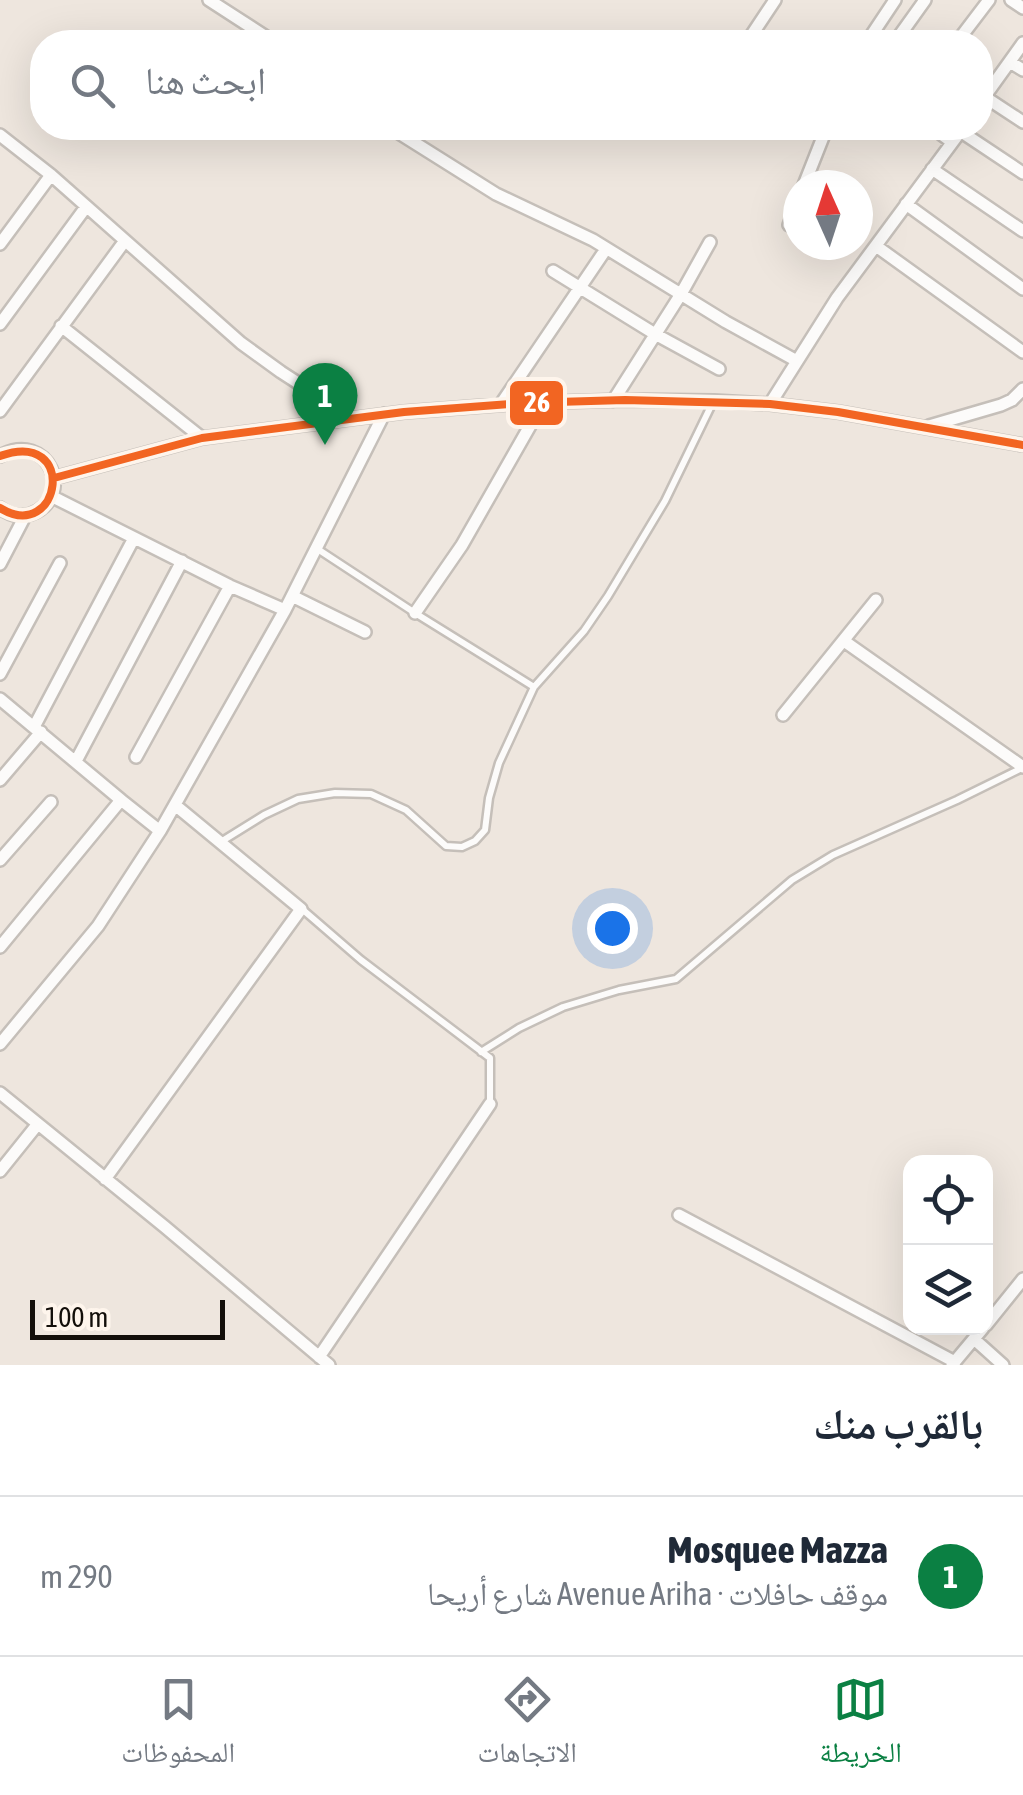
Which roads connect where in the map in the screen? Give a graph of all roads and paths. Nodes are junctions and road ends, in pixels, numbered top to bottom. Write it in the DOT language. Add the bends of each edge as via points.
graph roads {
  1 [pos="209,0"];
  2 [pos="775,0"];
  3 [pos="895,0"];
  4 [pos="926,0"];
  5 [pos="989,0"];
  6 [pos="1011,0"];
  7 [pos="1023,8"];
  8 [pos="255,30"];
  9 [pos="755,30"];
  10 [pos="875,30"];
  11 [pos="904,30"];
  12 [pos="966,30"];
  13 [pos="1023,43"];
  14 [pos="1010,62"];
  15 [pos="1023,70"];
  16 [pos="993,86"];
  17 [pos="993,106"];
  18 [pos="1023,122"];
  19 [pos="5,140"];
  20 [pos="410,140"];
  21 [pos="822,140"];
  22 [pos="949,140"];
  23 [pos="976,140"];
  24 [pos="952,142"];
  25 [pos="0,157"];
  26 [pos="932,169"];
  27 [pos="810,170"];
  28 [pos="1023,173"];
  29 [pos="50,176"];
  30 [pos="906,204"];
  31 [pos="86,207"];
  32 [pos="1023,231"];
  33 [pos="124,242"];
  34 [pos="710,242"];
  35 [pos="0,244"];
  36 [pos="876,246"];
  37 [pos="606,249"];
  38 [pos="552,271"];
  39 [pos="580,288"];
  40 [pos="1023,289"];
  41 [pos="681,294"];
  42 [pos="0,324"];
  43 [pos="61,326"];
  44 [pos="655,334"];
  45 [pos="1023,352"];
  46 [pos="797,361"];
  47 [pos="719,369"];
  48 [pos="1023,389"];
  49 [pos="5,392"];
  50 [pos="612,400"];
  51 [pos="714,401"];
  52 [pos="543,403"];
  53 [pos="501,404"];
  54 [pos="770,404"];
  55 [pos="0,410"];
  56 [pos="384,414"];
  57 [pos="352,418"];
  58 [pos="925,428"];
  59 [pos="202,438"];
  60 [pos="1023,445"];
  61 [pos="0,456"];
  62 [pos="54,478"];
  63 [pos="52,496"];
  64 [pos="0,508"];
  65 [pos="25,516"];
  66 [pos="134,538"];
  67 [pos="316,548"];
  68 [pos="182,561"];
  69 [pos="0,564"];
  70 [pos="60,564"];
  71 [pos="230,586"];
  72 [pos="292,596"];
  73 [pos="876,600"];
  74 [pos="285,610"];
  75 [pos="415,614"];
  76 [pos="365,632"];
  77 [pos="844,641"];
  78 [pos="0,674"];
  79 [pos="534,687"];
  80 [pos="0,699"];
  81 [pos="784,716"];
  82 [pos="38,730"];
  83 [pos="136,756"];
  84 [pos="76,761"];
  85 [pos="1023,767"];
  86 [pos="0,780"];
  87 [pos="122,800"];
  88 [pos="51,802"];
  89 [pos="175,805"];
  90 [pos="160,832"];
  91 [pos="220,843"];
  92 [pos="0,860"];
  93 [pos="302,908"];
  94 [pos="0,947"];
  95 [pos="0,1044"];
  96 [pos="482,1052"];
  97 [pos="0,1093"];
  98 [pos="490,1104"];
  99 [pos="38,1125"];
  100 [pos="0,1171"];
  101 [pos="105,1178"];
  102 [pos="679,1215"];
  103 [pos="1023,1280"];
  104 [pos="993,1315"];
  105 [pos="977,1335"];
  106 [pos="974,1339"];
  107 [pos="324,1361"];
  108 [pos="953,1364"];
  109 [pos="1003,1365"];
  1 -- 8 [label="street"];
  2 -- 9 [label="street"];
  3 -- 10 [label="street"];
  4 -- 11 [label="street"];
  5 -- 12 [label="street"];
  6 -- 7 [label="street"];
  13 -- 14 [label="street"];
  14 -- 15 [label="street"];
  14 -- 16 [label="street"];
  17 -- 18 [label="street"];
  19 -- 25 [label="street"];
  19 -- 29 [label="street"];
  20 -- 37 [label="street" via="496,194"];
  21 -- 27 [label="street"];
  22 -- 24 [label="street"];
  23 -- 28 [label="street"];
  24 -- 26 [label="street"];
  26 -- 30 [label="street"];
  26 -- 32 [label="street"];
  29 -- 31 [label="street"];
  29 -- 35 [label="street"];
  30 -- 36 [label="street"];
  30 -- 40 [label="street"];
  31 -- 33 [label="street"];
  31 -- 42 [label="street"];
  33 -- 43 [label="street"];
  33 -- 57 [label="street" via="242,342"];
  34 -- 41 [label="street"];
  36 -- 45 [label="street"];
  36 -- 46 [label="street"];
  37 -- 39 [label="street"];
  37 -- 41 [label="street"];
  38 -- 39 [label="street"];
  39 -- 44 [label="street"];
  39 -- 53 [label="street"];
  41 -- 44 [label="street"];
  41 -- 46 [label="street"];
  43 -- 49 [label="street"];
  43 -- 59 [label="street"];
  44 -- 47 [label="street"];
  44 -- 50 [label="street"];
  46 -- 54 [label="street"];
  48 -- 58 [label="street" via="1001,405"];
  49 -- 55 [label="street"];
  50 -- 51 [label="street"];
  50 -- 52 [label="street"];
  51 -- 54 [label="street"];
  51 -- 79 [label="lane" via="608,596"];
  52 -- 53 [label="street"];
  52 -- 75 [label="street"];
  53 -- 56 [label="street"];
  54 -- 58 [label="street"];
  56 -- 57 [label="street"];
  56 -- 67 [label="street"];
  57 -- 59 [label="street"];
  58 -- 60 [label="street"];
  59 -- 62 [label="street"];
  61 -- 62 [label="street" via="28,450 46,460"];
  62 -- 63 [label="street"];
  63 -- 65 [label="street"];
  63 -- 66 [label="street"];
  64 -- 65 [label="street"];
  65 -- 69 [label="street"];
  66 -- 68 [label="street"];
  66 -- 82 [label="street"];
  67 -- 72 [label="street"];
  67 -- 75 [label="lane"];
  68 -- 71 [label="street"];
  68 -- 84 [label="street"];
  70 -- 78 [label="street"];
  71 -- 74 [label="street"];
  71 -- 83 [label="street"];
  72 -- 74 [label="street"];
  72 -- 76 [label="street"];
  73 -- 77 [label="street"];
  74 -- 89 [label="street"];
  75 -- 79 [label="lane"];
  77 -- 81 [label="street"];
  77 -- 85 [label="street"];
  79 -- 91 [label="lane" via="499,764 486,830 475,841 446,846 406,810 371,794 335,793 298,799"];
  80 -- 82 [label="street"];
  82 -- 84 [label="street"];
  82 -- 86 [label="street"];
  84 -- 87 [label="street"];
  85 -- 96 [label="lane" via="792,880 676,979 563,1007"];
  87 -- 90 [label="street"];
  87 -- 94 [label="street"];
  88 -- 92 [label="street"];
  89 -- 90 [label="street"];
  89 -- 91 [label="street"];
  90 -- 95 [label="street" via="98,926"];
  91 -- 93 [label="street"];
  93 -- 96 [label="lane"];
  93 -- 101 [label="street"];
  96 -- 98 [label="lane" via="491,1061"];
  97 -- 99 [label="street"];
  98 -- 107 [label="street"];
  99 -- 100 [label="street"];
  99 -- 101 [label="street"];
  101 -- 107 [label="street"];
  102 -- 108 [label="street"];
  103 -- 104 [label="street"];
  105 -- 106 [label="street"];
  106 -- 108 [label="street"];
  106 -- 109 [label="street"];
}
